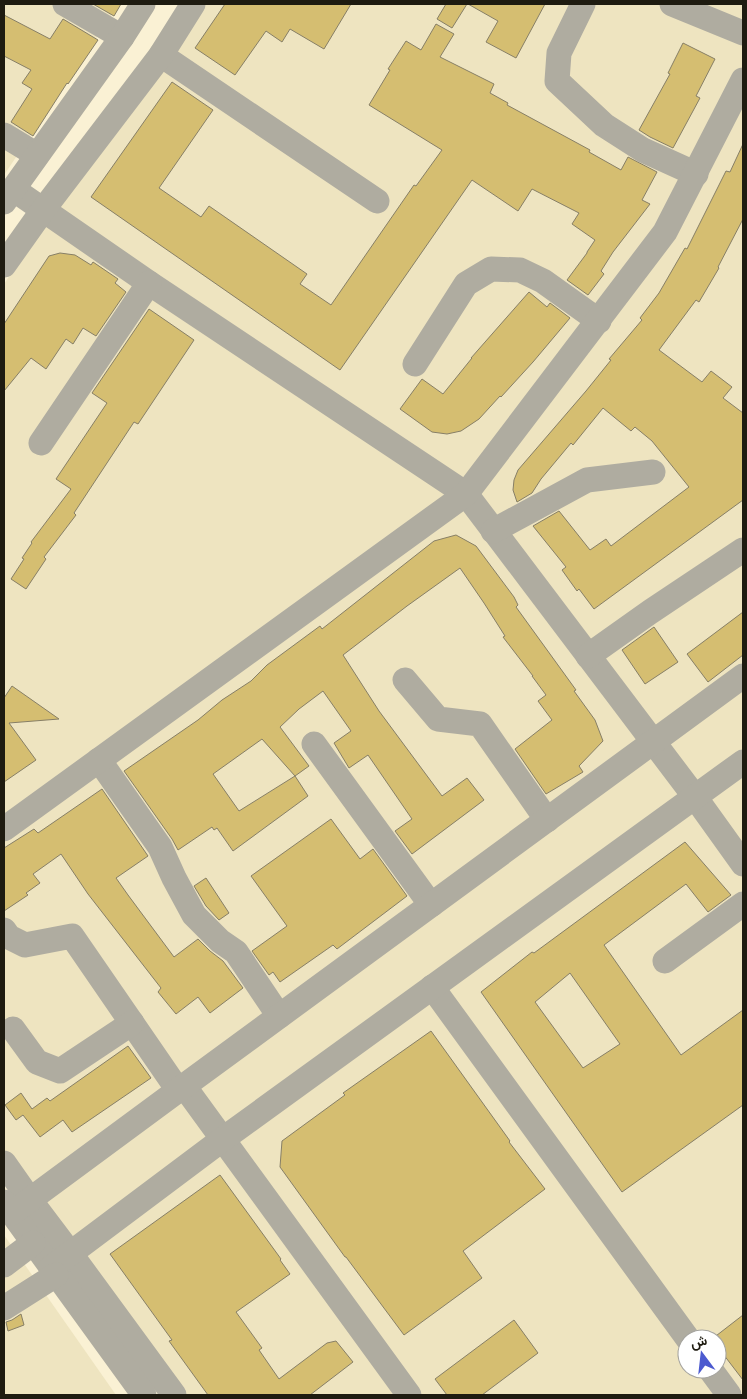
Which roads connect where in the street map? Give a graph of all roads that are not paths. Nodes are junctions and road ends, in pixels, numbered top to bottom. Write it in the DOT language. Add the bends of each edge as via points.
graph roads {
  1 [pos="65,4"];
  2 [pos="143,4"];
  3 [pos="193,4"];
  4 [pos="583,4"];
  5 [pos="672,4"];
  6 [pos="743,33"];
  7 [pos="122,37"];
  8 [pos="160,55"];
  9 [pos="743,80"];
  10 [pos="4,136"];
  11 [pos="37,155"];
  12 [pos="696,174"];
  13 [pos="8,196"];
  14 [pos="377,201"];
  15 [pos="43,210"];
  16 [pos="4,265"];
  17 [pos="149,283"];
  18 [pos="598,321"];
  19 [pos="415,364"];
  20 [pos="41,443"];
  21 [pos="653,472"];
  22 [pos="466,494"];
  23 [pos="494,531"];
  24 [pos="743,550"];
  25 [pos="588,656"];
  26 [pos="743,676"];
  27 [pos="405,680"];
  28 [pos="653,742"];
  29 [pos="314,744"];
  30 [pos="99,760"];
  31 [pos="743,762"];
  32 [pos="695,797"];
  33 [pos="547,820"];
  34 [pos="4,829"];
  35 [pos="743,864"];
  36 [pos="743,904"];
  37 [pos="431,905"];
  38 [pos="4,930"];
  39 [pos="664,961"];
  40 [pos="432,987"];
  41 [pos="279,1016"];
  42 [pos="132,1023"];
  43 [pos="13,1028"];
  44 [pos="181,1088"];
  45 [pos="223,1139"];
  46 [pos="4,1163"];
  47 [pos="15,1205"];
  48 [pos="33,1243"];
  49 [pos="70,1253"];
  50 [pos="4,1265"];
  51 [pos="53,1271"];
  52 [pos="4,1308"];
  53 [pos="681,1329"];
  54 [pos="717,1379"];
  55 [pos="144,1395"];
  56 [pos="174,1395"];
  57 [pos="409,1395"];
  58 [pos="729,1395"];
  1 -- 7 [label="street"];
  2 -- 7 [label="street"];
  3 -- 8 [label="street"];
  4 -- 12 [label="street" via="559,54 558,81 604,125 642,150"];
  5 -- 6 [label="street"];
  7 -- 11 [label="street"];
  8 -- 14 [label="street"];
  8 -- 15 [label="street"];
  9 -- 12 [label="street"];
  10 -- 11 [label="street"];
  11 -- 13 [label="street"];
  12 -- 18 [label="street" via="666,232"];
  13 -- 15 [label="street"];
  15 -- 16 [label="street"];
  15 -- 17 [label="street"];
  17 -- 20 [label="street"];
  17 -- 22 [label="street"];
  18 -- 19 [label="street" via="543,282 520,270 491,269 466,284"];
  18 -- 22 [label="street"];
  21 -- 23 [label="street" via="587,480"];
  22 -- 23 [label="street"];
  22 -- 30 [label="street"];
  23 -- 25 [label="street"];
  24 -- 25 [label="street"];
  25 -- 28 [label="street"];
  26 -- 28 [label="street"];
  27 -- 33 [label="street" via="438,719 480,724"];
  28 -- 32 [label="street"];
  28 -- 33 [label="street"];
  29 -- 37 [label="street"];
  30 -- 34 [label="street"];
  30 -- 41 [label="street" via="160,847 194,915 236,952"];
  31 -- 32 [label="street"];
  32 -- 35 [label="street"];
  32 -- 40 [label="street"];
  33 -- 37 [label="street"];
  36 -- 39 [label="street"];
  37 -- 41 [label="street"];
  38 -- 42 [label="street" via="9,937 25,945 72,936"];
  40 -- 45 [label="street"];
  40 -- 53 [label="street"];
  41 -- 44 [label="street"];
  42 -- 43 [label="street" via="60,1071 38,1062"];
  42 -- 44 [label="street"];
  44 -- 45 [label="street"];
  44 -- 47 [label="street"];
  45 -- 49 [label="street"];
  45 -- 57 [label="street"];
  46 -- 47 [label="street"];
  47 -- 48 [label="street"];
  47 -- 49 [label="street"];
  48 -- 50 [label="street"];
  48 -- 51 [label="street"];
  49 -- 51 [label="street"];
  49 -- 56 [label="street"];
  51 -- 52 [label="street"];
  51 -- 55 [label="street"];
  54 -- 58 [label="street"];
}
